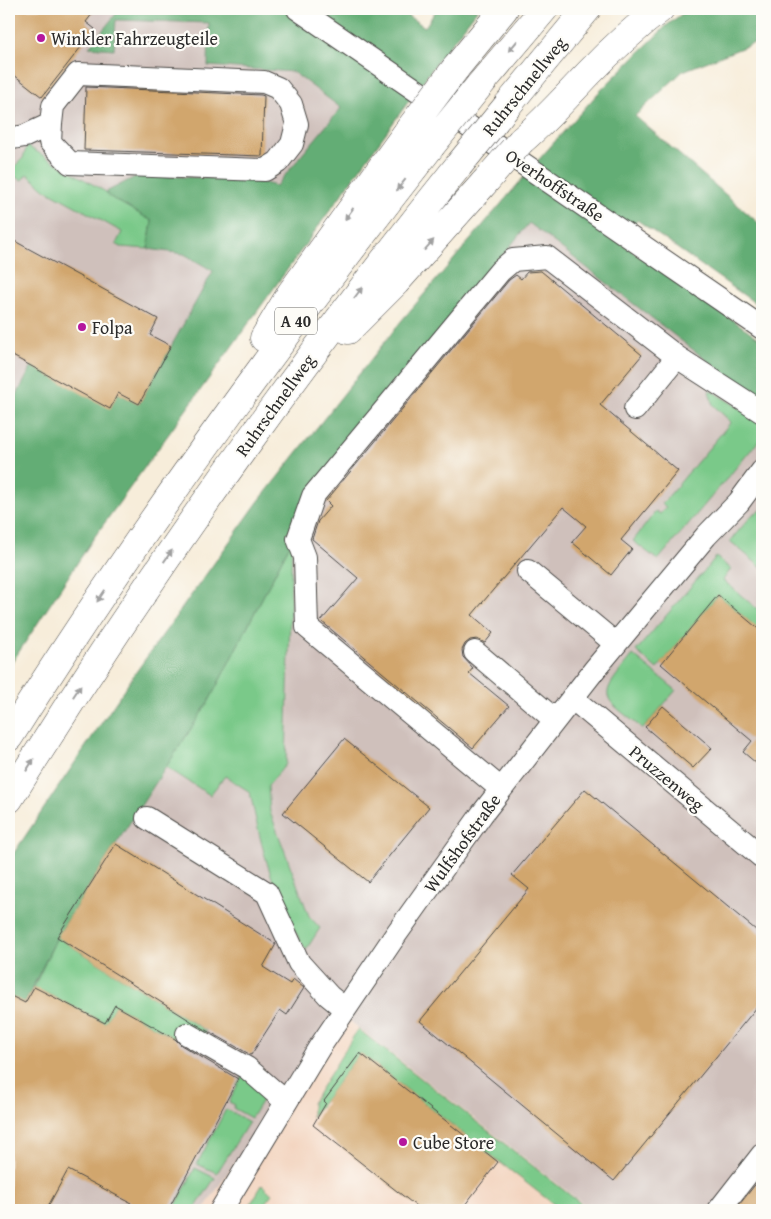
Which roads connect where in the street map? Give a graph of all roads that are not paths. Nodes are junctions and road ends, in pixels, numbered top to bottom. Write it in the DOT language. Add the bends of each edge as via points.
graph roads {
  1 [pos="298,9"];
  2 [pos="502,9"];
  3 [pos="544,9"];
  4 [pos="587,9"];
  5 [pos="629,9"];
  6 [pos="660,9"];
  7 [pos="51,124"];
  8 [pos="530,130"];
  9 [pos="10,139"];
  10 [pos="762,328"];
  11 [pos="677,357"];
  12 [pos="635,409"];
  13 [pos="762,412"];
  14 [pos="266,417"];
  15 [pos="762,471"];
  16 [pos="762,493"];
  17 [pos="166,500"];
  18 [pos="739,502"];
  19 [pos="528,571"];
  20 [pos="616,644"];
  21 [pos="475,652"];
  22 [pos="572,698"];
  23 [pos="555,720"];
  24 [pos="9,737"];
  25 [pos="501,789"];
  26 [pos="9,799"];
  27 [pos="147,818"];
  28 [pos="762,858"];
  29 [pos="345,1009"];
  30 [pos="187,1034"];
  31 [pos="286,1102"];
  32 [pos="762,1155"];
  33 [pos="221,1210"];
  34 [pos="719,1210"];
  1 -- 10 [label="street, Overhoffstraße"];
  2 -- 17 [label="highway, one-way, bridge" via="408,131 291,293"];
  3 -- 17 [label="highway, Ruhrschnellweg / A 40, one-way, bridge" via="368,226"];
  14 -- 4 [label="highway, Ruhrschnellweg / A 40, one-way, bridge" via="350,303"];
  5 -- 8 [label="highway" via="559,88"];
  6 -- 8 [label="highway" via="618,44"];
  7 -- 7 [label="street" via="50,142 70,162 265,170 278,162 292,144 298,124 291,104 278,88 264,82 78,74 53,106"];
  7 -- 9 [label="street"];
  14 -- 8 [label="highway, one-way, bridge" via="396,282"];
  11 -- 12 [label="street"];
  11 -- 13 [label="street"];
  11 -- 25 [label="street" via="547,257 514,260 500,271 313,496 298,539 304,557 306,627"];
  26 -- 14 [label="highway, Ruhrschnellweg / A 40, one-way" via="152,579"];
  15 -- 18 [label="street, Wulfshofstraße"];
  16 -- 18 [label="street, Wulfshofstraße"];
  17 -- 24 [label="highway, Ruhrschnellweg / A 40, one-way"];
  18 -- 20 [label="street, Wulfshofstraße" via="706,536"];
  19 -- 20 [label="street"];
  20 -- 22 [label="street, Wulfshofstraße"];
  21 -- 23 [label="street"];
  22 -- 23 [label="street, Wulfshofstraße"];
  22 -- 28 [label="street, Pruzzenweg"];
  23 -- 25 [label="street, Wulfshofstraße"];
  25 -- 29 [label="street, Wulfshofstraße"];
  27 -- 29 [label="street" via="267,893 299,963"];
  29 -- 31 [label="street, Wulfshofstraße"];
  30 -- 31 [label="street" via="247,1068"];
  31 -- 33 [label="street, Wulfshofstraße"];
  32 -- 34 [label="street"];
}
